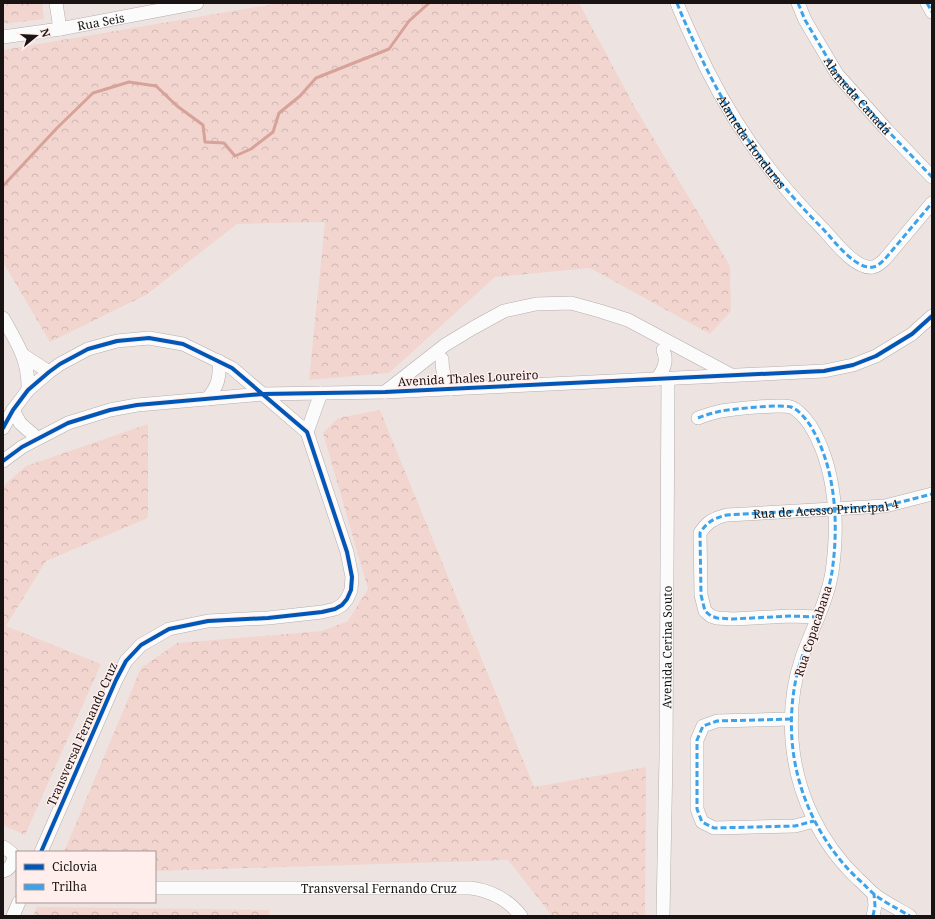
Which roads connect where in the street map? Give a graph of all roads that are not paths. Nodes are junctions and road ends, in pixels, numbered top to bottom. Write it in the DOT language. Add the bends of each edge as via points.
graph roads {
  1 [pos="56,3"];
  2 [pos="197,3"];
  3 [pos="677,3"];
  4 [pos="798,3"];
  5 [pos="927,3"];
  6 [pos="932,12"];
  7 [pos="60,29"];
  8 [pos="3,37"];
  9 [pos="932,178"];
  10 [pos="932,203"];
  11 [pos="932,316"];
  12 [pos="3,318"];
  13 [pos="663,350"];
  14 [pos="23,355"];
  15 [pos="442,359"];
  16 [pos="219,366"];
  17 [pos="49,372"];
  18 [pos="732,376"];
  19 [pos="662,379"];
  20 [pos="451,389"];
  21 [pos="28,390"];
  22 [pos="385,392"];
  23 [pos="321,393"];
  24 [pos="263,394"];
  25 [pos="207,399"];
  26 [pos="13,410"];
  27 [pos="698,418"];
  28 [pos="3,428"];
  29 [pos="307,432"];
  30 [pos="37,438"];
  31 [pos="3,461"];
  32 [pos="932,494"];
  33 [pos="834,510"];
  34 [pos="818,617"];
  35 [pos="791,719"];
  36 [pos="814,821"];
  37 [pos="3,847"];
  38 [pos="41,851"];
  39 [pos="3,871"];
  40 [pos="156,888"];
  41 [pos="874,894"];
  42 [pos="18,903"];
  43 [pos="12,916"];
  44 [pos="521,916"];
  45 [pos="664,916"];
  46 [pos="873,916"];
  47 [pos="910,916"];
  1 -- 7 [label="street"];
  2 -- 7 [label="street, Rua Seis"];
  3 -- 10 [label="street, Alameda Honduras" via="718,91 754,151 802,209 855,262 866,267 874,267 880,263"];
  4 -- 9 [label="street, Alameda Canadá" via="837,74"];
  5 -- 6 [label="street"];
  7 -- 8 [label="street, Rua Seis"];
  11 -- 18 [label="street, Avenida Thales Loureiro" via="912,334 893,346 853,365 824,371"];
  12 -- 14 [label="street"];
  13 -- 19 [label="street" via="666,362"];
  14 -- 17 [label="street"];
  14 -- 21 [label="street"];
  15 -- 20 [label="street" via="442,372"];
  16 -- 17 [label="street" via="183,344 149,338 117,341 88,349"];
  16 -- 24 [label="street" via="232,368"];
  16 -- 25 [label="street" via="218,381"];
  17 -- 21 [label="street"];
  18 -- 19 [label="street, Avenida Thales Loureiro"];
  18 -- 22 [label="street" via="628,320 571,303 536,304 504,311 473,328 445,345"];
  19 -- 20 [label="street, Avenida Thales Loureiro"];
  19 -- 45 [label="street, Avenida Cerina Souto" via="666,756"];
  20 -- 22 [label="street, Avenida Thales Loureiro"];
  21 -- 26 [label="street"];
  22 -- 23 [label="street, Avenida Thales Loureiro"];
  23 -- 24 [label="street, Avenida Thales Loureiro"];
  23 -- 29 [label="street"];
  24 -- 25 [label="street, Avenida Thales Loureiro"];
  24 -- 29 [label="street"];
  25 -- 30 [label="street, Avenida Thales Loureiro" via="110,410 68,423"];
  26 -- 28 [label="street"];
  26 -- 30 [label="street" via="20,423"];
  27 -- 33 [label="street, Rua Copacabana" via="721,411 779,406 796,410 807,421 823,451 831,481"];
  29 -- 38 [label="street, Transversal Fernando Cruz" via="347,552 352,578 347,599 335,609 322,612 186,624 169,629 140,645 126,661 116,680"];
  30 -- 31 [label="street, Avenida Thales Loureiro"];
  32 -- 33 [label="street, Rua de Acesso Principal 4" via="886,506"];
  33 -- 34 [label="street, Rua Copacabana" via="832,573"];
  33 -- 34 [label="street, Rua de Acesso Principal 4" via="727,515 705,524 700,533 701,595 711,616 733,619"];
  34 -- 35 [label="street, Rua Copacabana" via="801,659 794,687"];
  35 -- 36 [label="street, Rua Copacabana" via="797,771 804,798"];
  35 -- 36 [label="street" via="717,721 703,726 697,740 697,809 702,822 714,828 795,826"];
  36 -- 41 [label="street, Rua Copacabana" via="829,846"];
  37 -- 39 [label="street" via="13,857 9,868"];
  40 -- 44 [label="street, Transversal Fernando Cruz" via="471,888 496,894 507,901"];
  41 -- 46 [label="street"];
  41 -- 47 [label="street, Rua Copacabana"];
  42 -- 43 [label="street"];
}
